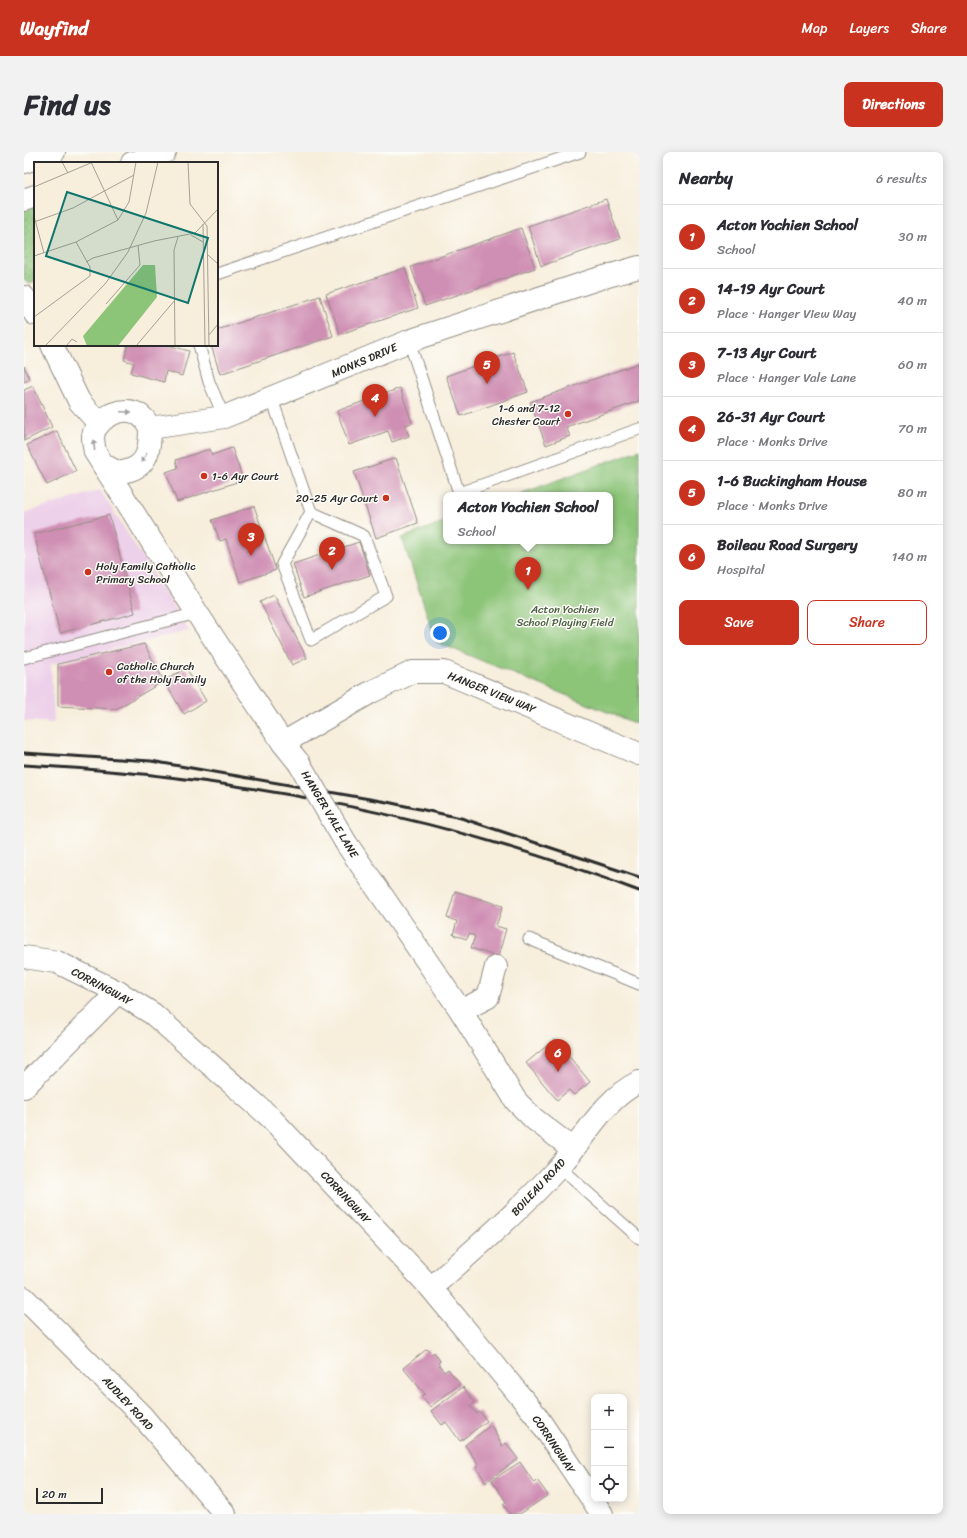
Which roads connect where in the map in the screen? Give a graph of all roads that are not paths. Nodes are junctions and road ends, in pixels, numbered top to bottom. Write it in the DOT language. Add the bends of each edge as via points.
graph roads {
  1 [pos="54,152"];
  2 [pos="165,152"];
  3 [pos="580,152"];
  4 [pos="137,158"];
  5 [pos="24,162"];
  6 [pos="34,196"];
  7 [pos="24,200"];
  8 [pos="639,267"];
  9 [pos="218,274"];
  10 [pos="24,298"];
  11 [pos="34,313"];
  12 [pos="409,341"];
  13 [pos="52,346"];
  14 [pos="199,346"];
  15 [pos="272,399"];
  16 [pos="224,417"];
  17 [pos="99,424"];
  18 [pos="150,428"];
  19 [pos="639,429"];
  20 [pos="110,468"];
  21 [pos="458,492"];
  22 [pos="465,492"];
  23 [pos="311,512"];
  24 [pos="197,614"];
  25 [pos="24,658"];
  26 [pos="283,743"];
  27 [pos="639,754"];
  28 [pos="529,939"];
  29 [pos="24,957"];
  30 [pos="496,967"];
  31 [pos="639,984"];
  32 [pos="118,992"];
  33 [pos="461,1011"];
  34 [pos="639,1082"];
  35 [pos="24,1087"];
  36 [pos="573,1149"];
  37 [pos="559,1167"];
  38 [pos="639,1238"];
  39 [pos="431,1288"];
  40 [pos="24,1298"];
  41 [pos="225,1514"];
  42 [pos="602,1514"];
  1 -- 5 [label="street"];
  2 -- 4 [label="street"];
  3 -- 9 [label="lane"];
  6 -- 7 [label="street"];
  8 -- 12 [label="street, MONKS DRIVE"];
  10 -- 11 [label="street"];
  12 -- 15 [label="street, MONKS DRIVE"];
  12 -- 21 [label="lane"];
  13 -- 17 [label="street" via="79,401"];
  14 -- 16 [label="lane" via="209,382"];
  15 -- 16 [label="street, MONKS DRIVE"];
  15 -- 23 [label="lane"];
  16 -- 18 [label="street, MONKS DRIVE"];
  17 -- 18 [label="street, one-way" via="117,412 135,413 143,417"];
  20 -- 17 [label="street, one-way" via="95,452 93,435"];
  18 -- 20 [label="street, one-way" via="150,444 142,463 135,468"];
  19 -- 22 [label="lane"];
  20 -- 24 [label="street, HANGER VALE LANE"];
  23 -- 23 [label="lane" via="282,564 311,640 386,596 364,536"];
  24 -- 25 [label="lane"];
  24 -- 26 [label="street, HANGER VALE LANE"];
  26 -- 27 [label="street, HANGER VIEW WAY" via="371,692 413,672 444,672"];
  26 -- 33 [label="street, HANGER VALE LANE, bridge" via="299,763 346,843"];
  28 -- 31 [label="lane"];
  29 -- 32 [label="street, CORRINGWAY" via="57,962"];
  30 -- 33 [label="street" via="488,997"];
  32 -- 35 [label="street"];
  32 -- 39 [label="street, CORRINGWAY" via="153,1014 270,1117"];
  33 -- 36 [label="street, HANGER VALE LANE" via="516,1101 534,1119"];
  34 -- 36 [label="street, BOILEAU ROAD" via="611,1101"];
  36 -- 37 [label="street, BOILEAU ROAD"];
  37 -- 38 [label="lane"];
  37 -- 39 [label="street, BOILEAU ROAD" via="505,1222"];
  39 -- 42 [label="street, CORRINGWAY" via="534,1414"];
  40 -- 41 [label="street, AUDLEY ROAD" via="142,1416"];
}
